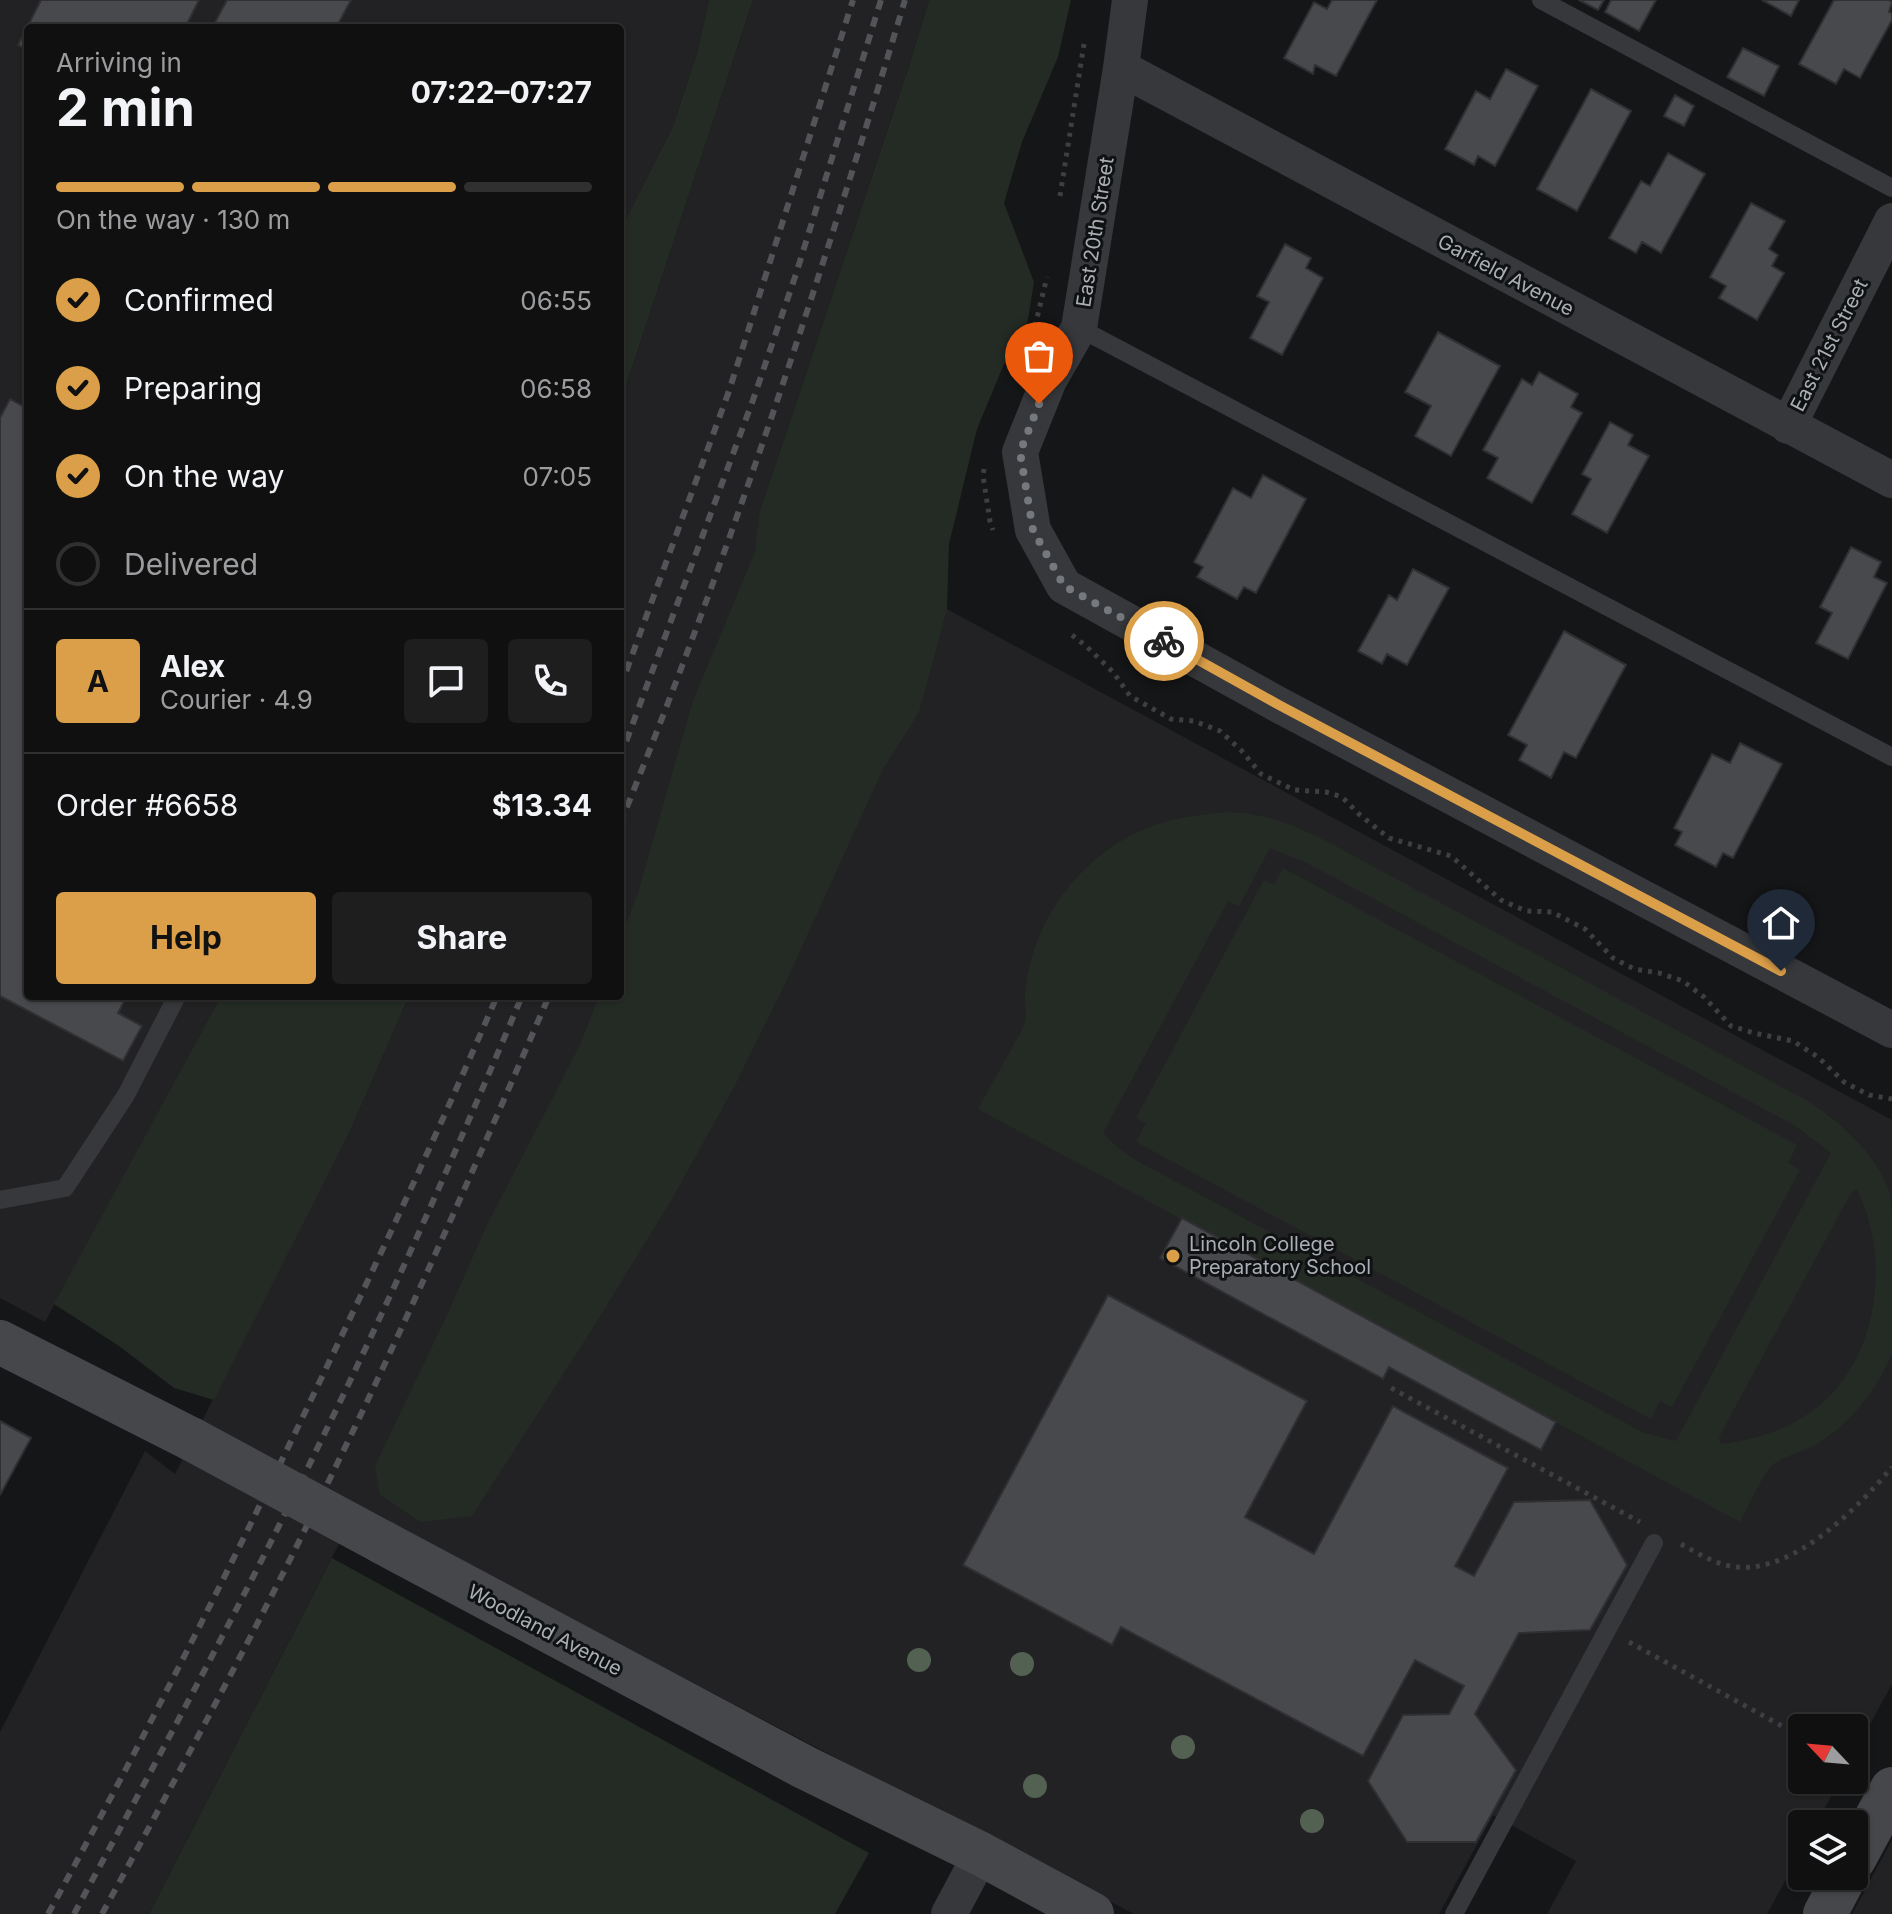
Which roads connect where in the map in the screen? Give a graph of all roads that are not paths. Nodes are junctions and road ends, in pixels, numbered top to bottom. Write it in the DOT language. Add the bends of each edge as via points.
graph roads {
  1 [pos="1130,0"];
  2 [pos="1541,0"];
  3 [pos="1121,68"];
  4 [pos="1892,188"];
  5 [pos="1892,221"];
  6 [pos="1079,328"];
  7 [pos="1788,426"];
  8 [pos="1892,480"];
  9 [pos="1892,757"];
  10 [pos="175,1000"];
  11 [pos="1892,1030"];
  12 [pos="0,1200"];
  13 [pos="0,1342"];
  14 [pos="1661,1540"];
  15 [pos="1892,1789"];
  16 [pos="1868,1833"];
  17 [pos="981,1854"];
  18 [pos="1838,1890"];
  19 [pos="949,1914"];
  20 [pos="1092,1914"];
  21 [pos="1454,1914"];
  22 [pos="1825,1914"];
  1 -- 3 [label="street, East 20th Street"];
  2 -- 4 [label="lane"];
  3 -- 6 [label="street, East 20th Street"];
  3 -- 7 [label="street, Garfield Avenue"];
  5 -- 7 [label="street, East 21st Street"];
  6 -- 9 [label="lane"];
  6 -- 11 [label="street, East 20th Street" via="1049,380 1020,452 1033,530 1064,586"];
  7 -- 8 [label="street, Garfield Avenue"];
  10 -- 12 [label="lane" via="126,1095 65,1188"];
  13 -- 17 [label="street, Woodland Avenue, bridge" via="804,1767"];
  14 -- 21 [label="lane"];
  15 -- 16 [label="street"];
  17 -- 19 [label="street"];
  17 -- 20 [label="street, Woodland Avenue"];
  18 -- 22 [label="street"];
}
